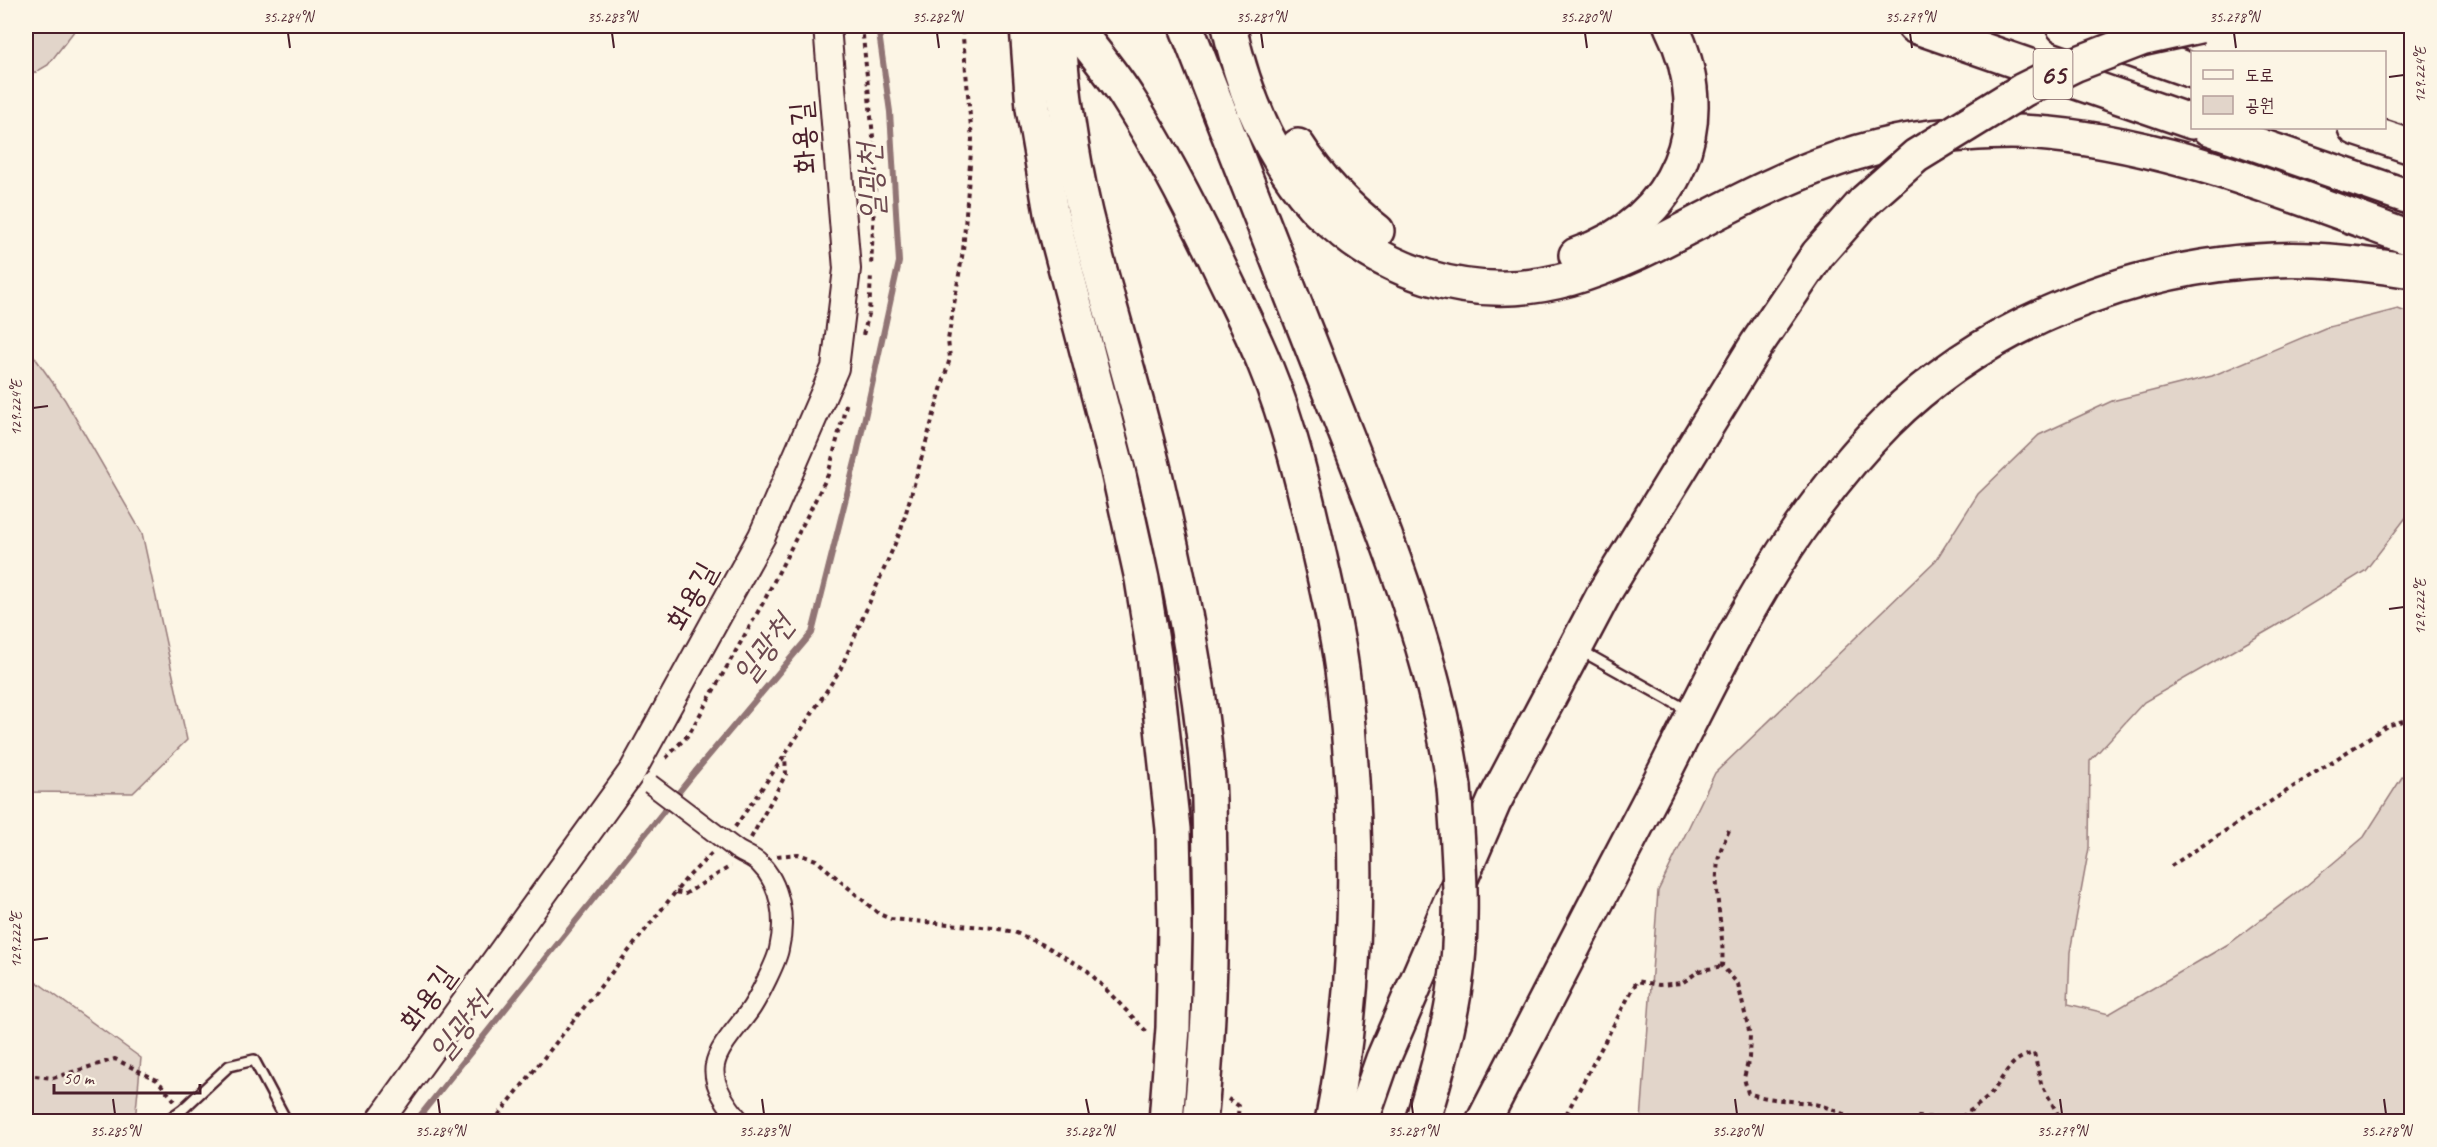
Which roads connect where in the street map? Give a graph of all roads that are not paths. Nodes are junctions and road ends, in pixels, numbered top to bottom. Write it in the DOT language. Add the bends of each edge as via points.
graph roads {
  1 [pos="827,26"];
  2 [pos="1027,26"];
  3 [pos="1058,26"];
  4 [pos="1074,26"];
  5 [pos="1186,26"];
  6 [pos="1230,26"];
  7 [pos="1249,26"];
  8 [pos="1671,26"];
  9 [pos="1914,26"];
  10 [pos="2063,26"];
  11 [pos="2200,26"];
  12 [pos="2191,70"];
  13 [pos="2191,121"];
  14 [pos="2212,129"];
  15 [pos="2358,129"];
  16 [pos="2412,147"];
  17 [pos="2412,198"];
  18 [pos="2412,239"];
  19 [pos="2412,271"];
  20 [pos="1576,648"];
  21 [pos="1694,714"];
  22 [pos="641,777"];
  23 [pos="165,1122"];
  24 [pos="287,1122"];
  25 [pos="379,1122"];
  26 [pos="741,1122"];
  27 [pos="1166,1122"];
  28 [pos="1200,1122"];
  29 [pos="1332,1122"];
  30 [pos="1361,1122"];
  31 [pos="1422,1122"];
  32 [pos="1483,1122"];
  1 -- 22 [label="main road, 화용길" via="847,268 836,369 762,536"];
  2 -- 27 [label="highway" via="1033,108 1051,213 1117,466 1154,654 1173,840 1173,1016"];
  3 -- 28 [label="highway" via="1070,141 1155,476 1197,681 1208,782 1210,897 1208,1014"];
  4 -- 29 [label="highway" via="1128,98 1174,175 1265,366 1309,506 1344,684 1351,764 1355,880 1350,977"];
  5 -- 31 [label="highway, bridge" via="1398,575 1434,684 1448,745 1454,788 1460,933 1454,993"];
  6 -- 18 [label="highway" via="1237,60 1269,143 1313,206 1361,248 1406,270 1449,284 1489,290 1563,282 1596,271 1822,163 1874,147 1929,137 2004,132 2102,141 2169,157"];
  7 -- 8 [label="highway" via="1254,55 1278,116 1313,170 1357,215 1391,242 1426,259 1460,269 1493,271 1560,261 1594,249 1644,216 1662,195 1676,174 1690,131 1689,77"];
  9 -- 13 [label="highway, 65"];
  10 -- 12 [label="highway, 65"];
  11 -- 20 [label="highway, bridge" via="2141,39 2023,90 1916,156 1865,201 1818,254 1757,344 1606,590"];
  14 -- 17 [label="highway"];
  15 -- 16 [label="highway"];
  19 -- 21 [label="highway" via="2326,260 2275,260 2172,272 2091,295 1984,348 1904,407 1845,468 1798,531 1738,629"];
  20 -- 21 [label="lane"];
  20 -- 30 [label="highway" via="1494,802 1383,1059"];
  21 -- 32 [label="highway"];
  22 -- 25 [label="main road, 화용길"];
  22 -- 26 [label="street, bridge" via="741,850 774,880 782,917 779,950 752,1008 737,1024 715,1064 715,1077 728,1107"];
  23 -- 24 [label="lane" via="229,1066 254,1060"];
}
